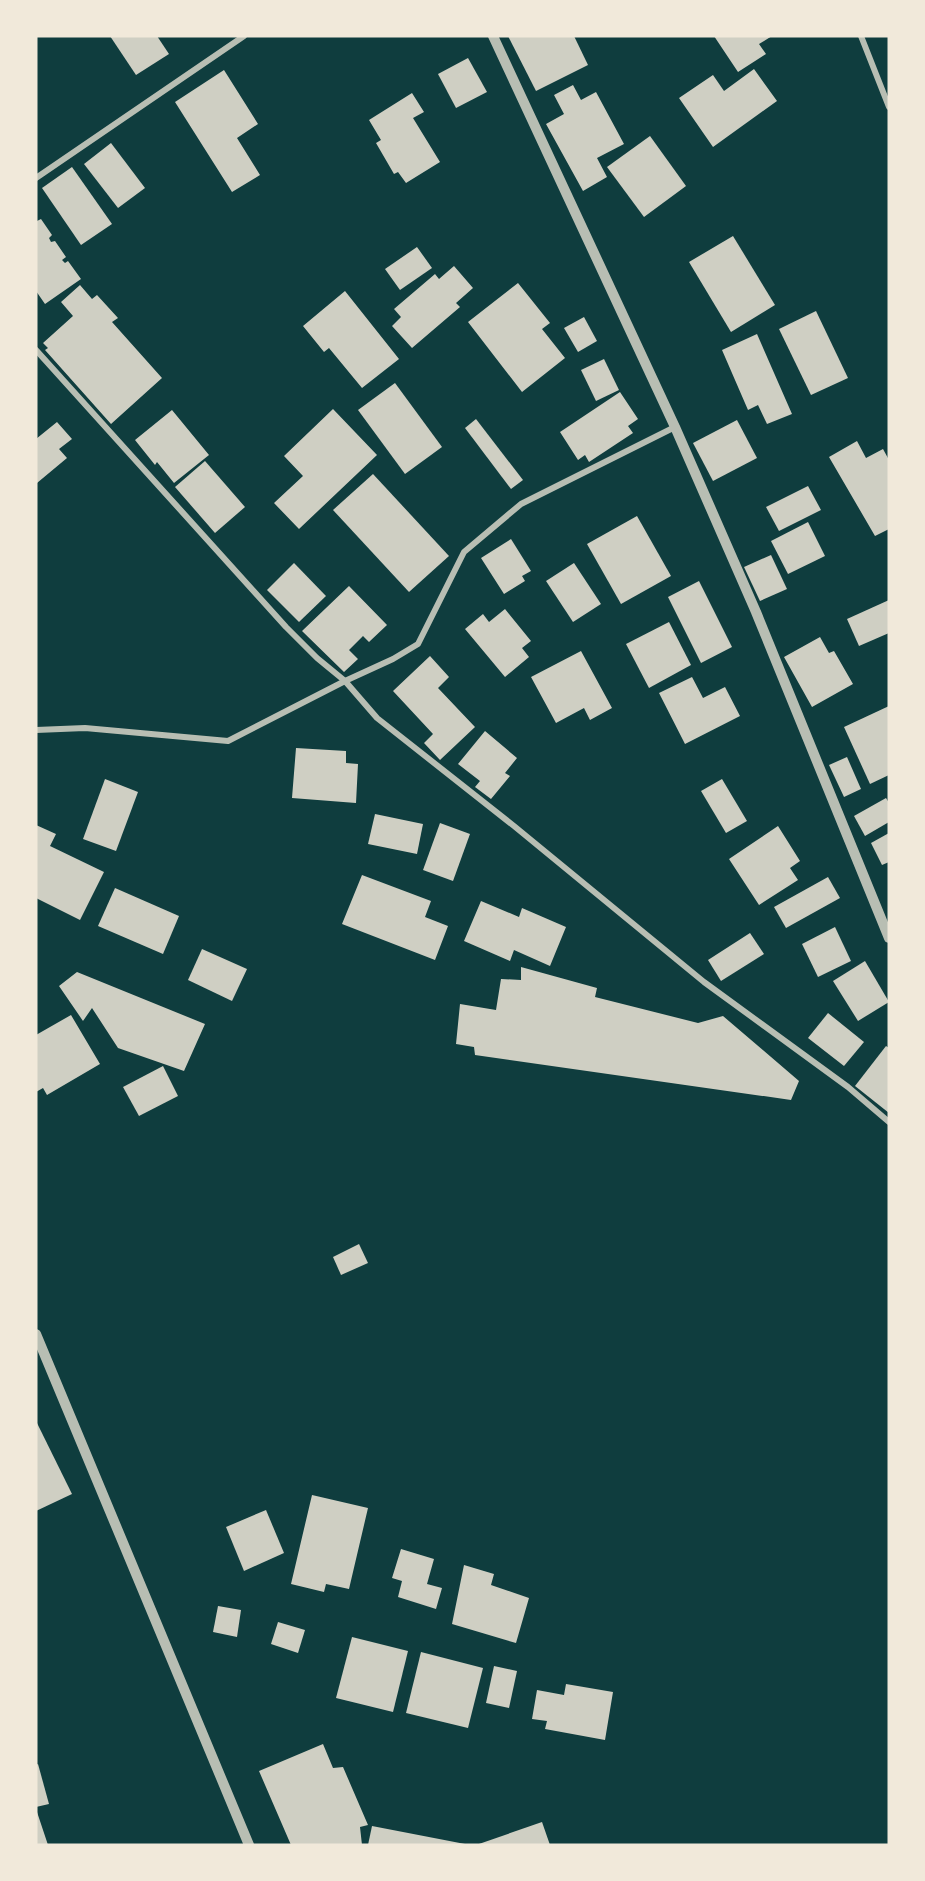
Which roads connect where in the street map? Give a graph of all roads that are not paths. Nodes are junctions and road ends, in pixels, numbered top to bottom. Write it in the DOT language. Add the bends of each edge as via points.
graph roads {
  1 [pos="244,36"];
  2 [pos="493,36"];
  3 [pos="861,36"];
  4 [pos="889,107"];
  5 [pos="36,178"];
  6 [pos="36,350"];
  7 [pos="675,427"];
  8 [pos="345,681"];
  9 [pos="36,730"];
  10 [pos="889,938"];
  11 [pos="889,1122"];
  12 [pos="36,1334"];
  13 [pos="249,1845"];
  1 -- 5 [label="street"];
  2 -- 7 [label="street"];
  3 -- 4 [label="street"];
  6 -- 8 [label="street" via="286,627"];
  7 -- 8 [label="street" via="521,504 464,552 418,644"];
  7 -- 10 [label="street" via="756,612"];
  8 -- 9 [label="street" via="228,741 85,728"];
  8 -- 11 [label="street" via="377,717 704,982 848,1087"];
  12 -- 13 [label="street"];
}
